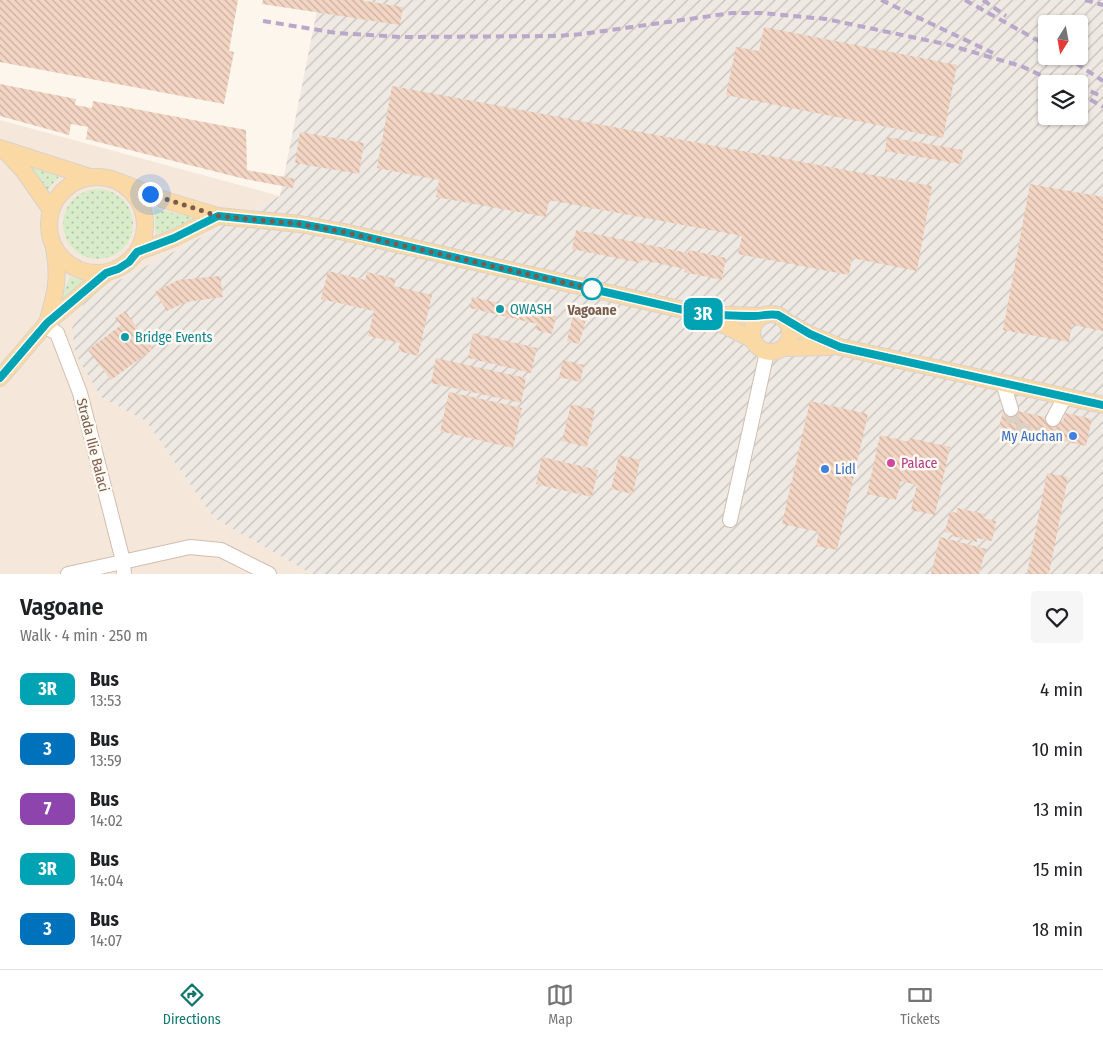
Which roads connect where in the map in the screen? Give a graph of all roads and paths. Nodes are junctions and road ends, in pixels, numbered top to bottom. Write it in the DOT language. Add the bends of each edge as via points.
graph roads {
  1 [pos="2,149"];
  2 [pos="90,177"];
  3 [pos="120,182"];
  4 [pos="51,210"];
  5 [pos="218,216"];
  6 [pos="53,246"];
  7 [pos="137,252"];
  8 [pos="106,273"];
  9 [pos="701,314"];
  10 [pos="762,316"];
  11 [pos="787,322"];
  12 [pos="45,325"];
  13 [pos="753,340"];
  14 [pos="840,347"];
  15 [pos="784,348"];
  16 [pos="767,352"];
  17 [pos="0,378"];
  18 [pos="1003,383"];
  19 [pos="1065,397"];
  20 [pos="1103,406"];
  21 [pos="1011,409"];
  22 [pos="1053,419"];
  23 [pos="730,520"];
  24 [pos="124,568"];
  25 [pos="262,572"];
  26 [pos="68,574"];
  1 -- 2 [label="main road"];
  1 -- 4 [label="main road" via="24,170"];
  2 -- 3 [label="main road"];
  2 -- 4 [label="main road" via="66,188 56,198"];
  3 -- 5 [label="main road"];
  3 -- 7 [label="main road" via="141,206 145,221 144,237"];
  4 -- 6 [label="main road" via="48,222"];
  5 -- 7 [label="main road"];
  5 -- 9 [label="main road" via="344,232"];
  6 -- 8 [label="main road" via="69,265 93,274"];
  6 -- 12 [label="main road" via="58,279"];
  7 -- 8 [label="main road" via="124,265"];
  8 -- 12 [label="main road"];
  9 -- 10 [label="main road"];
  9 -- 13 [label="main road"];
  10 -- 11 [label="main road" via="778,315"];
  10 -- 13 [label="main road" via="752,329"];
  11 -- 14 [label="main road"];
  11 -- 15 [label="main road" via="790,338"];
  12 -- 17 [label="main road"];
  12 -- 24 [label="street, Strada Ilie Balaci" via="57,333 80,393"];
  13 -- 16 [label="main road"];
  14 -- 15 [label="main road"];
  14 -- 18 [label="main road"];
  15 -- 16 [label="main road"];
  16 -- 23 [label="street"];
  18 -- 19 [label="main road"];
  18 -- 21 [label="street"];
  19 -- 20 [label="main road"];
  19 -- 22 [label="street"];
  24 -- 25 [label="street" via="190,547 221,550"];
  24 -- 26 [label="street"];
}
